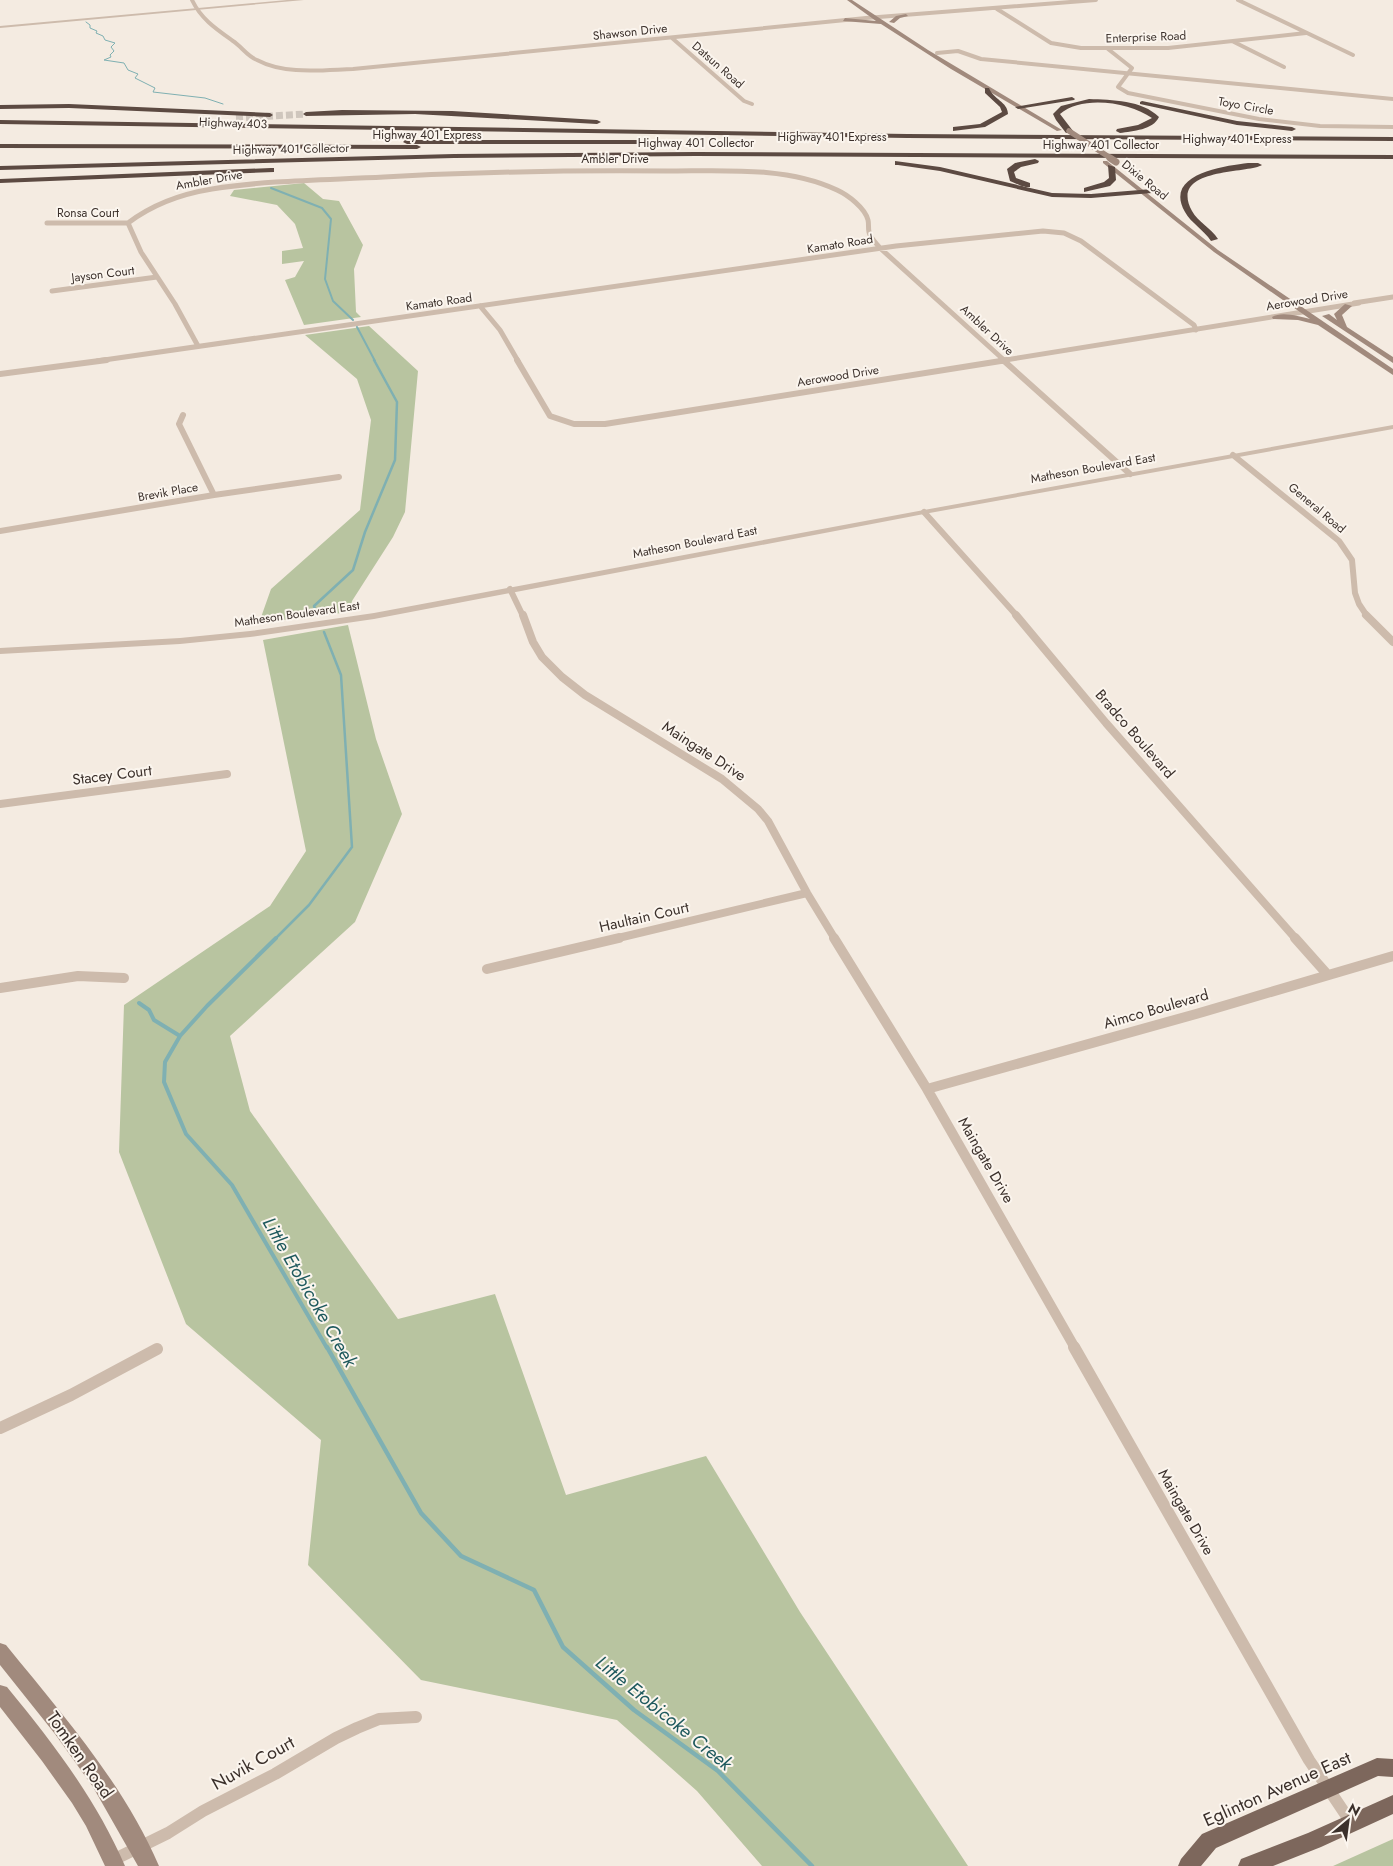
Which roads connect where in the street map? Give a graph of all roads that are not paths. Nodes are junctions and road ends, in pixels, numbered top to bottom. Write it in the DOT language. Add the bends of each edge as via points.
graph roads {
  1 [pos="192,0"];
  2 [pos="302,0"];
  3 [pos="849,0"];
  4 [pos="859,0"];
  5 [pos="1096,0"];
  6 [pos="1238,0"];
  7 [pos="996,9"];
  8 [pos="195,10"];
  9 [pos="906,15"];
  10 [pos="884,16"];
  11 [pos="873,17"];
  12 [pos="845,20"];
  13 [pos="892,22"];
  14 [pos="882,24"];
  15 [pos="0,27"];
  16 [pos="1306,33"];
  17 [pos="672,38"];
  18 [pos="1234,42"];
  19 [pos="1108,49"];
  20 [pos="937,53"];
  21 [pos="1353,55"];
  22 [pos="1284,68"];
  23 [pos="1130,72"];
  24 [pos="987,89"];
  25 [pos="1393,99"];
  26 [pos="752,104"];
  27 [pos="1026,105"];
  28 [pos="0,107"];
  29 [pos="1018,107"];
  30 [pos="0,113"];
  31 [pos="234,116"];
  32 [pos="282,116"];
  33 [pos="0,122"];
  34 [pos="24,122"];
  35 [pos="610,122"];
  36 [pos="619,123"];
  37 [pos="1393,127"];
  38 [pos="0,130"];
  39 [pos="118,131"];
  40 [pos="608,131"];
  41 [pos="841,131"];
  42 [pos="1069,131"];
  43 [pos="1393,134"];
  44 [pos="367,138"];
  45 [pos="1393,138"];
  46 [pos="0,140"];
  47 [pos="466,142"];
  48 [pos="650,142"];
  49 [pos="787,142"];
  50 [pos="1393,144"];
  51 [pos="0,146"];
  52 [pos="225,146"];
  53 [pos="1393,150"];
  54 [pos="0,152"];
  55 [pos="1169,156"];
  56 [pos="1393,156"];
  57 [pos="330,159"];
  58 [pos="1393,161"];
  59 [pos="1111,164"];
  60 [pos="0,168"];
  61 [pos="301,169"];
  62 [pos="281,170"];
  63 [pos="0,177"];
  64 [pos="0,181"];
  65 [pos="1152,191"];
  66 [pos="1142,192"];
  67 [pos="47,223"];
  68 [pos="128,223"];
  69 [pos="1214,240"];
  70 [pos="1222,245"];
  71 [pos="880,248"];
  72 [pos="1261,272"];
  73 [pos="157,277"];
  74 [pos="52,291"];
  75 [pos="1393,297"];
  76 [pos="1287,300"];
  77 [pos="1359,303"];
  78 [pos="480,306"];
  79 [pos="1348,306"];
  80 [pos="1315,309"];
  81 [pos="1304,311"];
  82 [pos="1278,315"];
  83 [pos="1325,325"];
  84 [pos="1344,328"];
  85 [pos="1196,330"];
  86 [pos="198,346"];
  87 [pos="1002,360"];
  88 [pos="1393,361"];
  89 [pos="1393,373"];
  90 [pos="0,374"];
  91 [pos="183,415"];
  92 [pos="1392,426"];
  93 [pos="1233,455"];
  94 [pos="1130,474"];
  95 [pos="340,477"];
  96 [pos="214,495"];
  97 [pos="924,512"];
  98 [pos="0,531"];
  99 [pos="510,589"];
  100 [pos="1393,642"];
  101 [pos="0,651"];
  102 [pos="227,774"];
  103 [pos="0,804"];
  104 [pos="807,893"];
  105 [pos="1393,956"];
  106 [pos="487,969"];
  107 [pos="1326,974"];
  108 [pos="124,978"];
  109 [pos="0,988"];
  110 [pos="927,1089"];
  111 [pos="158,1349"];
  112 [pos="0,1428"];
  113 [pos="0,1651"];
  114 [pos="0,1694"];
  115 [pos="416,1717"];
  116 [pos="1393,1768"];
  117 [pos="1328,1789"];
  118 [pos="1393,1804"];
  119 [pos="1352,1824"];
  120 [pos="140,1847"];
  121 [pos="114,1863"];
  122 [pos="149,1866"];
  123 [pos="1188,1866"];
  124 [pos="1248,1866"];
  1 -- 8 [label="street, Shawson Drive"];
  2 -- 8 [label="street"];
  3 -- 11 [label="main road, Dixie Road"];
  4 -- 10 [label="main road, Dixie Road"];
  5 -- 7 [label="street, Shawson Drive"];
  6 -- 16 [label="street"];
  7 -- 9 [label="street, Shawson Drive"];
  7 -- 19 [label="street, Enterprise Road" via="1057,45"];
  8 -- 15 [label="street"];
  8 -- 17 [label="street, Shawson Drive" via="212,27 258,61 302,69 352,69"];
  9 -- 10 [label="street, Shawson Drive"];
  9 -- 13 [label="main road"];
  10 -- 11 [label="street, Shawson Drive"];
  10 -- 13 [label="main road, Dixie Road"];
  11 -- 12 [label="street, Shawson Drive"];
  11 -- 14 [label="main road, Dixie Road"];
  12 -- 14 [label="main road"];
  12 -- 17 [label="street, Shawson Drive"];
  13 -- 20 [label="main road, Dixie Road"];
  14 -- 24 [label="main road, Dixie Road"];
  16 -- 18 [label="street, Enterprise Road"];
  16 -- 21 [label="street"];
  17 -- 26 [label="street, Datsun Road" via="744,101"];
  18 -- 19 [label="street, Enterprise Road"];
  18 -- 22 [label="street"];
  19 -- 23 [label="street" via="1132,68"];
  20 -- 23 [label="street, Toyo Circle" via="958,51 981,59"];
  20 -- 27 [label="main road, Dixie Road"];
  23 -- 25 [label="street, Toyo Circle"];
  23 -- 37 [label="street, Toyo Circle" via="1118,86 1140,96 1285,123"];
  24 -- 29 [label="main road, Dixie Road"];
  24 -- 41 [label="highway" via="1006,113 999,120 983,125 958,129"];
  27 -- 29 [label="highway"];
  27 -- 42 [label="main road, Dixie Road"];
  27 -- 43 [label="highway" via="1104,98 1258,126"];
  28 -- 31 [label="highway" via="69,106"];
  29 -- 59 [label="main road, Dixie Road"];
  30 -- 31 [label="highway"];
  31 -- 32 [label="highway"];
  31 -- 34 [label="highway"];
  33 -- 34 [label="highway, Highway 401 Collector"];
  34 -- 40 [label="highway, Highway 401 Collector"];
  35 -- 40 [label="highway" via="406,111 304,115"];
  36 -- 41 [label="highway"];
  38 -- 39 [label="highway"];
  40 -- 45 [label="highway, Highway 401 Collector" via="1014,138"];
  41 -- 42 [label="highway" via="1102,132 1140,127 1154,122 1156,117 1130,105 1078,104 1064,107 1056,114"];
  42 -- 59 [label="main road, Dixie Road, bridge"];
  44 -- 47 [label="highway"];
  46 -- 47 [label="highway, Highway 401 Express"];
  47 -- 48 [label="highway, Highway 401 Express"];
  49 -- 50 [label="highway, Highway 401 Express"];
  51 -- 52 [label="highway, Highway 401 Express"];
  52 -- 53 [label="highway, Highway 401 Express"];
  52 -- 54 [label="highway, Highway 403"];
  55 -- 56 [label="highway, Highway 401 Collector"];
  55 -- 57 [label="highway, Highway 401 Collector" via="695,154"];
  55 -- 59 [label="highway" via="1039,160 1018,165 1010,172 1013,179 1030,186 1078,190 1110,182 1113,178"];
  57 -- 60 [label="highway, Highway 401 Collector"];
  57 -- 63 [label="highway"];
  58 -- 69 [label="highway" via="1251,165 1199,176 1188,184 1184,193 1185,203 1188,212"];
  59 -- 65 [label="main road, Dixie Road"];
  59 -- 66 [label="main road, Dixie Road"];
  61 -- 66 [label="highway" via="548,160 850,160 940,169 1052,195"];
  62 -- 64 [label="highway"];
  65 -- 66 [label="highway"];
  65 -- 69 [label="main road, Dixie Road"];
  66 -- 76 [label="main road, Dixie Road" via="1216,251"];
  67 -- 68 [label="street, Ronsa Court"];
  68 -- 71 [label="street, Ambler Drive" via="145,210 172,198 212,188 253,184 466,173 745,171 803,178 838,190 864,212 869,234"];
  68 -- 73 [label="street"];
  69 -- 70 [label="main road, Dixie Road"];
  71 -- 78 [label="street, Kamato Road"];
  71 -- 85 [label="street, Kamato Road" via="1042,233 1062,235 1073,240 1177,320"];
  71 -- 87 [label="street, Ambler Drive"];
  72 -- 80 [label="main road"];
  73 -- 74 [label="street, Jayson Court"];
  73 -- 86 [label="street"];
  75 -- 77 [label="street, Aerowood Drive"];
  76 -- 81 [label="main road, Dixie Road"];
  76 -- 82 [label="main road" via="1289,306"];
  77 -- 79 [label="street, Aerowood Drive"];
  77 -- 80 [label="street, Aerowood Drive"];
  78 -- 86 [label="street, Kamato Road"];
  78 -- 87 [label="street, Aerowood Drive" via="500,330 550,416 574,424 605,424"];
  79 -- 80 [label="street, Aerowood Drive"];
  79 -- 84 [label="main road" via="1338,314"];
  80 -- 81 [label="street, Aerowood Drive"];
  80 -- 84 [label="main road"];
  81 -- 82 [label="street, Aerowood Drive"];
  81 -- 83 [label="main road, Dixie Road"];
  82 -- 83 [label="main road"];
  82 -- 85 [label="street, Aerowood Drive"];
  83 -- 89 [label="main road, Dixie Road"];
  84 -- 88 [label="main road"];
  85 -- 87 [label="street, Aerowood Drive"];
  86 -- 90 [label="street, Kamato Road"];
  87 -- 94 [label="street, Ambler Drive"];
  91 -- 96 [label="street" via="179,424"];
  92 -- 93 [label="street, Matheson Boulevard East"];
  93 -- 94 [label="street, Matheson Boulevard East"];
  93 -- 100 [label="street, General Road" via="1339,540 1352,560 1359,604 1369,619"];
  94 -- 97 [label="street, Matheson Boulevard East"];
  95 -- 96 [label="street, Brevik Place"];
  96 -- 98 [label="street, Brevik Place"];
  97 -- 99 [label="street, Matheson Boulevard East"];
  97 -- 107 [label="street, Bradco Boulevard" via="998,593"];
  99 -- 101 [label="street, Matheson Boulevard East" via="374,616 250,634"];
  99 -- 104 [label="street, Maingate Drive" via="533,642 552,667 585,695 722,779 746,798 768,822"];
  102 -- 103 [label="street, Stacey Court"];
  104 -- 106 [label="street, Haultain Court"];
  104 -- 110 [label="street, Maingate Drive"];
  105 -- 107 [label="street, Aimco Boulevard"];
  107 -- 110 [label="street, Aimco Boulevard"];
  108 -- 109 [label="street" via="82,975"];
  110 -- 117 [label="street, Maingate Drive" via="1101,1398"];
  111 -- 112 [label="street" via="71,1396"];
  113 -- 120 [label="main road, Tomken Road" via="94,1770"];
  114 -- 121 [label="main road, Tomken Road" via="54,1759 88,1811"];
  115 -- 120 [label="street, Nuvik Court" via="379,1719 357,1728"];
  116 -- 117 [label="main road, Eglinton Avenue East" via="1377,1767"];
  117 -- 119 [label="street, Maingate Drive"];
  117 -- 123 [label="main road, Eglinton Avenue East" via="1208,1841"];
  118 -- 119 [label="main road"];
  119 -- 124 [label="main road"];
  120 -- 121 [label="street, Nuvik Court"];
  120 -- 122 [label="main road, Tomken Road"];
}
